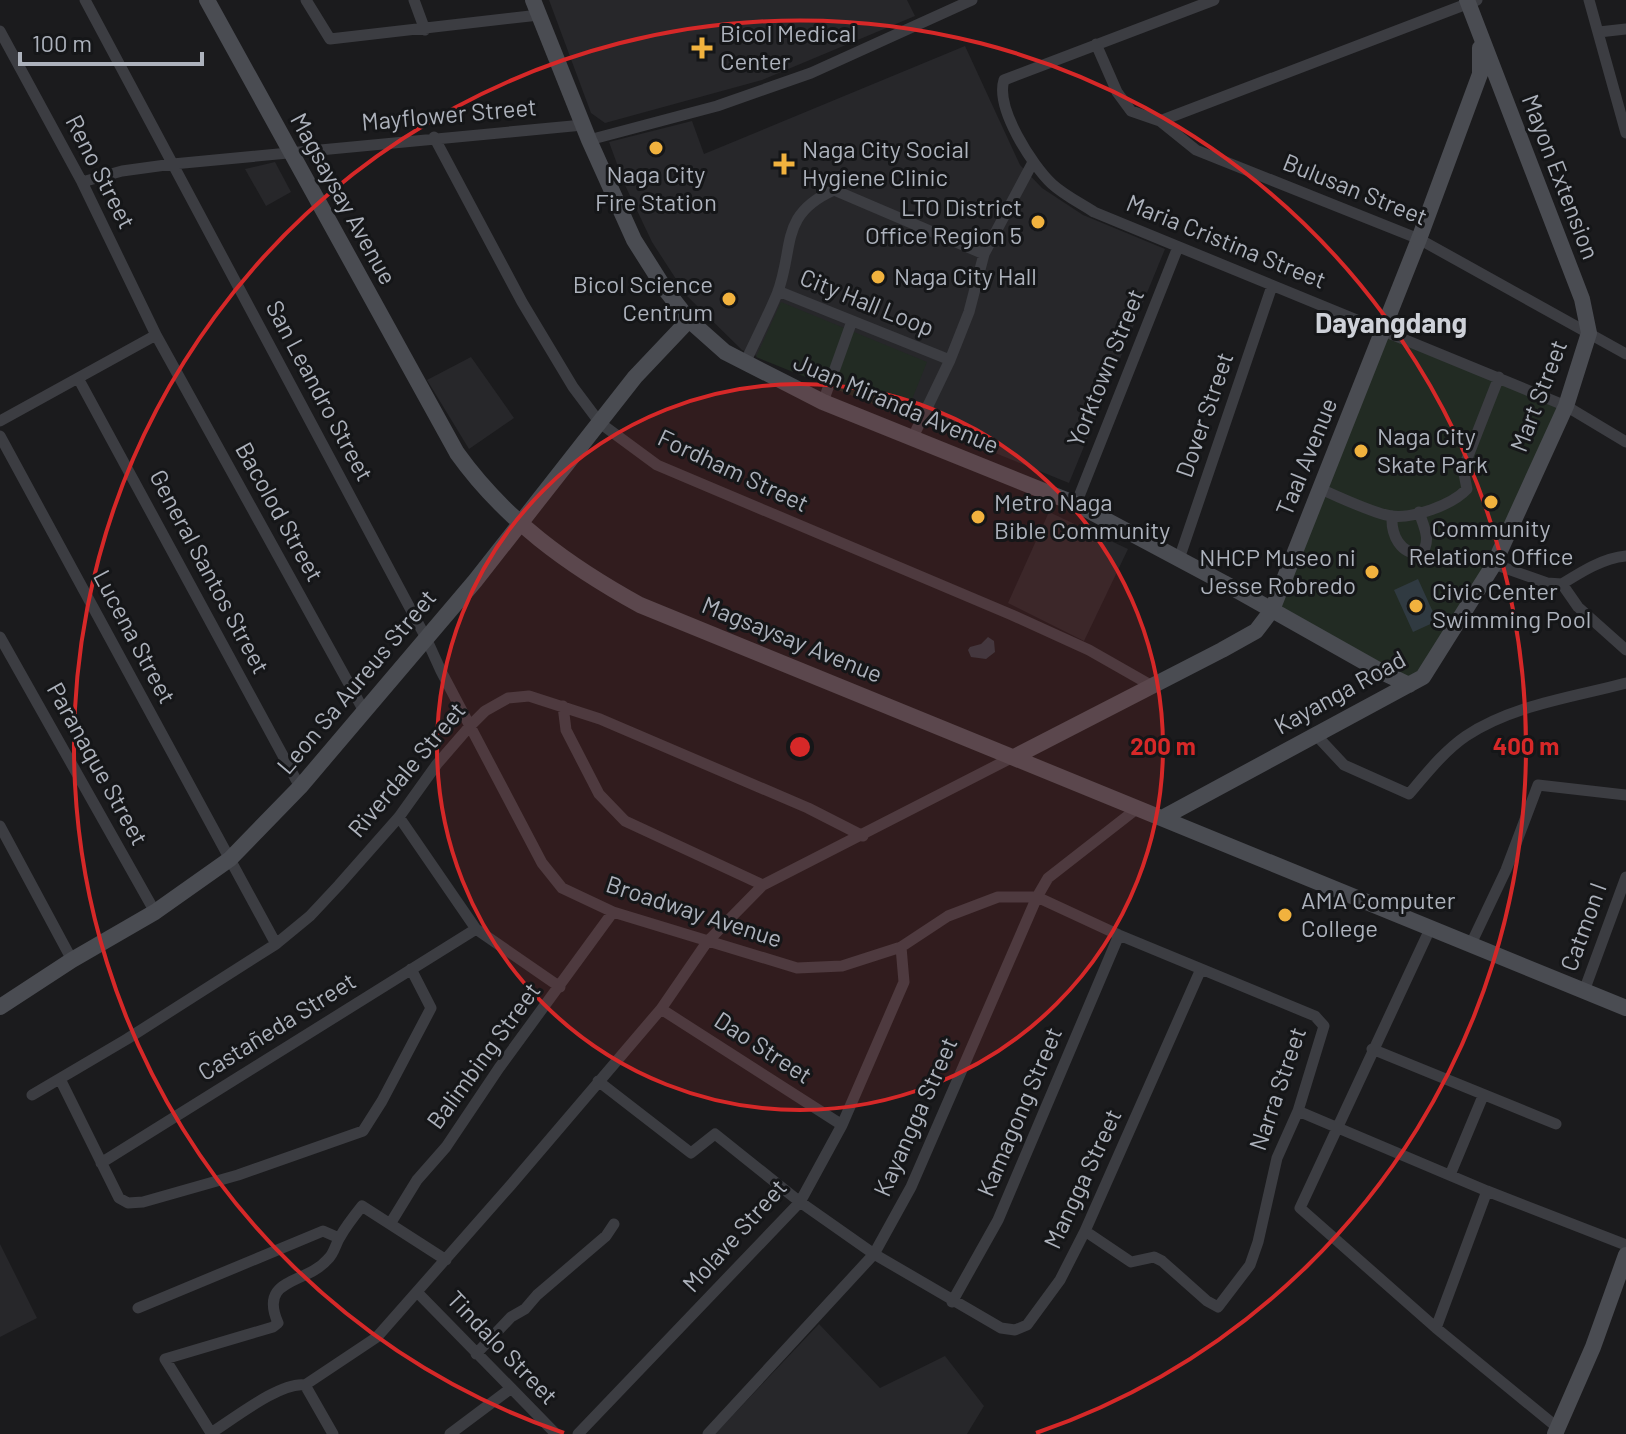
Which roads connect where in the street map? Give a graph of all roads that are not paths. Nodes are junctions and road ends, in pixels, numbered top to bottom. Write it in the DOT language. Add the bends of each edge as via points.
graph roads {
  1 [pos="85,0"];
  2 [pos="207,0"];
  3 [pos="306,0"];
  4 [pos="414,0"];
  5 [pos="972,0"];
  6 [pos="1214,0"];
  7 [pos="1589,0"];
  8 [pos="1470,1"];
  9 [pos="536,8"];
  10 [pos="1626,29"];
  11 [pos="425,30"];
  12 [pos="0,31"];
  13 [pos="1599,32"];
  14 [pos="1480,39"];
  15 [pos="1096,44"];
  16 [pos="1160,121"];
  17 [pos="586,133"];
  18 [pos="1626,133"];
  19 [pos="434,137"];
  20 [pos="289,152"];
  21 [pos="1033,162"];
  22 [pos="173,164"];
  23 [pos="82,182"];
  24 [pos="1419,239"];
  25 [pos="1178,247"];
  26 [pos="984,254"];
  27 [pos="1272,286"];
  28 [pos="778,291"];
  29 [pos="689,320"];
  30 [pos="852,321"];
  31 [pos="1383,329"];
  32 [pos="1589,333"];
  33 [pos="156,335"];
  34 [pos="1626,354"];
  35 [pos="950,360"];
  36 [pos="745,363"];
  37 [pos="1499,377"];
  38 [pos="78,378"];
  39 [pos="823,402"];
  40 [pos="1566,406"];
  41 [pos="0,421"];
  42 [pos="600,423"];
  43 [pos="0,436"];
  44 [pos="913,437"];
  45 [pos="1626,442"];
  46 [pos="1320,489"];
  47 [pos="1076,504"];
  48 [pos="1419,512"];
  49 [pos="1392,516"];
  50 [pos="519,523"];
  51 [pos="1626,556"];
  52 [pos="1179,559"];
  53 [pos="1494,564"];
  54 [pos="1562,584"];
  55 [pos="1272,610"];
  56 [pos="0,637"];
  57 [pos="426,638"];
  58 [pos="1626,650"];
  59 [pos="1382,672"];
  60 [pos="1626,683"];
  61 [pos="1409,685"];
  62 [pos="1154,687"];
  63 [pos="1377,702"];
  64 [pos="563,706"];
  65 [pos="364,711"];
  66 [pos="470,726"];
  67 [pos="1316,735"];
  68 [pos="1014,757"];
  69 [pos="300,787"];
  70 [pos="1626,795"];
  71 [pos="1139,807"];
  72 [pos="399,817"];
  73 [pos="1164,817"];
  74 [pos="0,826"];
  75 [pos="863,836"];
  76 [pos="230,859"];
  77 [pos="1626,877"];
  78 [pos="763,885"];
  79 [pos="1037,897"];
  80 [pos="155,912"];
  81 [pos="613,912"];
  82 [pos="476,929"];
  83 [pos="1430,929"];
  84 [pos="1119,935"];
  85 [pos="707,942"];
  86 [pos="276,944"];
  87 [pos="1470,946"];
  88 [pos="901,947"];
  89 [pos="72,960"];
  90 [pos="411,969"];
  91 [pos="1201,969"];
  92 [pos="560,987"];
  93 [pos="1584,991"];
  94 [pos="0,1007"];
  95 [pos="1626,1008"];
  96 [pos="661,1009"];
  97 [pos="1372,1049"];
  98 [pos="60,1079"];
  99 [pos="598,1081"];
  100 [pos="32,1095"];
  101 [pos="1483,1096"];
  102 [pos="1298,1111"];
  103 [pos="1556,1124"];
  104 [pos="842,1125"];
  105 [pos="1336,1127"];
  106 [pos="101,1163"];
  107 [pos="1450,1175"];
  108 [pos="1487,1191"];
  109 [pos="800,1202"];
  110 [pos="390,1224"];
  111 [pos="614,1224"];
  112 [pos="1085,1231"];
  113 [pos="339,1238"];
  114 [pos="1626,1245"];
  115 [pos="874,1254"];
  116 [pos="1626,1255"];
  117 [pos="446,1260"];
  118 [pos="417,1292"];
  119 [pos="952,1302"];
  120 [pos="138,1308"];
  121 [pos="1436,1328"];
  122 [pos="476,1354"];
  123 [pos="305,1385"];
  124 [pos="510,1389"];
  125 [pos="1557,1431"];
  126 [pos="333,1434"];
  127 [pos="450,1434"];
  128 [pos="556,1434"];
  129 [pos="578,1434"];
  130 [pos="708,1434"];
  1 -- 22 [label="street"];
  2 -- 20 [label="street, Magsaysay Avenue"];
  3 -- 11 [label="street" via="330,39"];
  4 -- 11 [label="street"];
  5 -- 17 [label="street, Mayflower Street" via="811,73 717,106"];
  6 -- 15 [label="street"];
  7 -- 13 [label="street"];
  8 -- 14 [label="street, Mayon Extension"];
  8 -- 16 [label="street"];
  9 -- 11 [label="street"];
  9 -- 17 [label="street, Juan Miranda Avenue"];
  10 -- 13 [label="street"];
  12 -- 23 [label="street, Reno Street"];
  13 -- 18 [label="street"];
  14 -- 24 [label="street, Taal Avenue" via="1480,74"];
  14 -- 32 [label="street, Mayon Extension" via="1582,299"];
  15 -- 16 [label="street, Bulusan Street" via="1131,111"];
  15 -- 21 [label="street, Maria Cristina Street" via="1004,80 1007,112"];
  16 -- 24 [label="street, Bulusan Street" via="1196,150"];
  17 -- 19 [label="street, Mayflower Street"];
  17 -- 29 [label="street, Juan Miranda Avenue" via="634,240"];
  19 -- 20 [label="street, Mayflower Street"];
  19 -- 42 [label="street, Fordham Street" via="522,302"];
  20 -- 22 [label="street, Mayflower Street"];
  20 -- 50 [label="street, Magsaysay Avenue" via="457,453"];
  21 -- 25 [label="street, Maria Cristina Street" via="1054,186 1094,212"];
  21 -- 26 [label="street"];
  22 -- 23 [label="street, Mayflower Street"];
  22 -- 57 [label="street, San Leandro Street"];
  23 -- 33 [label="street, Reno Street"];
  24 -- 31 [label="street, Taal Avenue"];
  24 -- 32 [label="street, Bulusan Street"];
  25 -- 27 [label="street, Maria Cristina Street"];
  25 -- 47 [label="street, Yorktown Street"];
  26 -- 28 [label="street, City Hall Loop" via="834,190 801,213 786,246"];
  26 -- 35 [label="street"];
  27 -- 31 [label="street, Maria Cristina Street"];
  27 -- 52 [label="street, Dover Street"];
  28 -- 30 [label="street, City Hall Loop"];
  28 -- 36 [label="street, City Hall Loop"];
  29 -- 36 [label="street, Juan Miranda Avenue"];
  29 -- 42 [label="street, Leon Sa Aureus Street"];
  30 -- 35 [label="street, City Hall Loop"];
  30 -- 39 [label="street"];
  31 -- 37 [label="street, Maria Cristina Street"];
  31 -- 46 [label="street, Taal Avenue"];
  32 -- 34 [label="street, Bulusan Street"];
  32 -- 40 [label="street, Mart Street"];
  33 -- 38 [label="street"];
  33 -- 65 [label="street, Bacolod Street"];
  35 -- 44 [label="street, City Hall Loop"];
  36 -- 39 [label="street, Juan Miranda Avenue"];
  37 -- 40 [label="street, Maria Cristina Street"];
  37 -- 48 [label="street" via="1463,469 1467,489 1433,510"];
  38 -- 41 [label="street"];
  38 -- 69 [label="street, General Santos Street"];
  39 -- 44 [label="street, Juan Miranda Avenue"];
  40 -- 45 [label="street, Maria Cristina Street"];
  40 -- 53 [label="street, Mart Street"];
  42 -- 50 [label="street, Leon Sa Aureus Street"];
  42 -- 62 [label="street, Fordham Street" via="657,465 1012,615"];
  43 -- 76 [label="street, Lucena Street"];
  44 -- 47 [label="street, Juan Miranda Avenue"];
  46 -- 49 [label="street"];
  46 -- 55 [label="street, Taal Avenue"];
  47 -- 52 [label="street, Juan Miranda Avenue"];
  48 -- 49 [label="street"];
  48 -- 49 [label="street" via="1427,540 1421,554 1398,542"];
  50 -- 57 [label="street, Leon Sa Aureus Street"];
  50 -- 68 [label="street, Magsaysay Avenue" via="572,565 640,605"];
  51 -- 54 [label="street" via="1615,556"];
  52 -- 55 [label="street, Juan Miranda Avenue"];
  53 -- 54 [label="street"];
  53 -- 61 [label="street, Kayanga Road" via="1423,677"];
  54 -- 58 [label="street" via="1578,607"];
  55 -- 59 [label="street, Juan Miranda Avenue"];
  55 -- 62 [label="street, Taal Avenue" via="1256,631"];
  56 -- 80 [label="street, Paranaque Street"];
  57 -- 65 [label="street, Leon Sa Aureus Street"];
  57 -- 66 [label="street, Broadway Avenue"];
  59 -- 61 [label="street, Juan Miranda Avenue"];
  59 -- 63 [label="street"];
  60 -- 67 [label="street" via="1510,714 1466,736 1409,794 1344,765"];
  61 -- 63 [label="street, Kayanga Road"];
  62 -- 68 [label="street, Taal Avenue"];
  63 -- 67 [label="street, Kayanga Road"];
  64 -- 66 [label="street, Riverdale Street" via="529,696 508,698"];
  64 -- 75 [label="street, Riverdale Street"];
  64 -- 78 [label="street" via="566,730 599,794 625,821"];
  65 -- 69 [label="street, Leon Sa Aureus Street"];
  66 -- 72 [label="street, Riverdale Street"];
  66 -- 81 [label="street, Broadway Avenue" via="542,863 562,888"];
  67 -- 73 [label="street, Kayanga Road"];
  68 -- 71 [label="street, Magsaysay Avenue"];
  68 -- 75 [label="street"];
  69 -- 76 [label="street, Leon Sa Aureus Street"];
  70 -- 87 [label="street" via="1538,785"];
  71 -- 73 [label="street, Magsaysay Avenue"];
  71 -- 79 [label="street, Kayangga Street" via="1048,878"];
  72 -- 82 [label="street"];
  72 -- 86 [label="street, Riverdale Street" via="310,916"];
  73 -- 83 [label="street, Magsaysay Avenue"];
  74 -- 89 [label="street"];
  75 -- 78 [label="street"];
  76 -- 80 [label="street, Leon Sa Aureus Street"];
  76 -- 86 [label="street, Lucena Street"];
  77 -- 93 [label="street, Catmon I"];
  78 -- 85 [label="street"];
  79 -- 84 [label="street, Narra Street"];
  79 -- 88 [label="street, Broadway Avenue" via="998,897 948,916"];
  79 -- 115 [label="street, Kayangga Street" via="911,1187"];
  80 -- 89 [label="street, Leon Sa Aureus Street"];
  81 -- 85 [label="street, Broadway Avenue"];
  81 -- 92 [label="street, Balimbing Street"];
  82 -- 90 [label="street, Castañeda Street"];
  82 -- 92 [label="street"];
  83 -- 87 [label="street, Magsaysay Avenue"];
  83 -- 97 [label="street"];
  84 -- 91 [label="street, Narra Street"];
  84 -- 119 [label="street, Kamagong Street" via="998,1220"];
  85 -- 88 [label="street, Broadway Avenue" via="797,968 842,966"];
  85 -- 96 [label="street"];
  86 -- 98 [label="street, Riverdale Street"];
  87 -- 93 [label="street, Magsaysay Avenue"];
  88 -- 104 [label="street, Molave Street" via="904,982"];
  89 -- 94 [label="street, Leon Sa Aureus Street"];
  90 -- 106 [label="street, Castañeda Street"];
  90 -- 106 [label="street" via="431,1008 363,1131 143,1202 119,1198"];
  91 -- 102 [label="street, Narra Street" via="1315,1016 1324,1026"];
  91 -- 112 [label="street, Mangga Street"];
  92 -- 110 [label="street, Balimbing Street"];
  93 -- 95 [label="street, Magsaysay Avenue"];
  96 -- 99 [label="street"];
  96 -- 104 [label="street, Dao Street"];
  97 -- 101 [label="street"];
  97 -- 105 [label="street"];
  98 -- 100 [label="street, Riverdale Street"];
  98 -- 106 [label="street"];
  99 -- 109 [label="street" via="691,1153 715,1134"];
  99 -- 117 [label="street"];
  101 -- 103 [label="street"];
  101 -- 107 [label="street"];
  102 -- 105 [label="street"];
  102 -- 112 [label="street, Narra Street" via="1277,1158 1250,1265 1218,1307 1162,1261 1154,1257 1131,1262"];
  104 -- 109 [label="street, Molave Street"];
  105 -- 107 [label="street"];
  105 -- 121 [label="street" via="1300,1208"];
  107 -- 108 [label="street"];
  108 -- 114 [label="street"];
  108 -- 121 [label="street"];
  109 -- 115 [label="street"];
  109 -- 129 [label="street, Molave Street"];
  110 -- 113 [label="street" via="362,1206"];
  110 -- 117 [label="street"];
  111 -- 122 [label="street"];
  112 -- 119 [label="street, Mangga Street" via="1060,1280 1027,1325 1001,1328"];
  113 -- 120 [label="street" via="323,1231"];
  113 -- 123 [label="street" via="329,1259 282,1286 272,1299 278,1323 273,1327 165,1359 211,1433 273,1394"];
  115 -- 119 [label="street"];
  115 -- 130 [label="street, Kayangga Street"];
  116 -- 125 [label="street"];
  117 -- 118 [label="street"];
  118 -- 122 [label="street, Tindalo Street"];
  118 -- 123 [label="street" via="377,1337"];
  121 -- 125 [label="street"];
  122 -- 124 [label="street, Tindalo Street"];
  123 -- 126 [label="street"];
  124 -- 127 [label="street"];
  124 -- 128 [label="street, Tindalo Street"];
}
